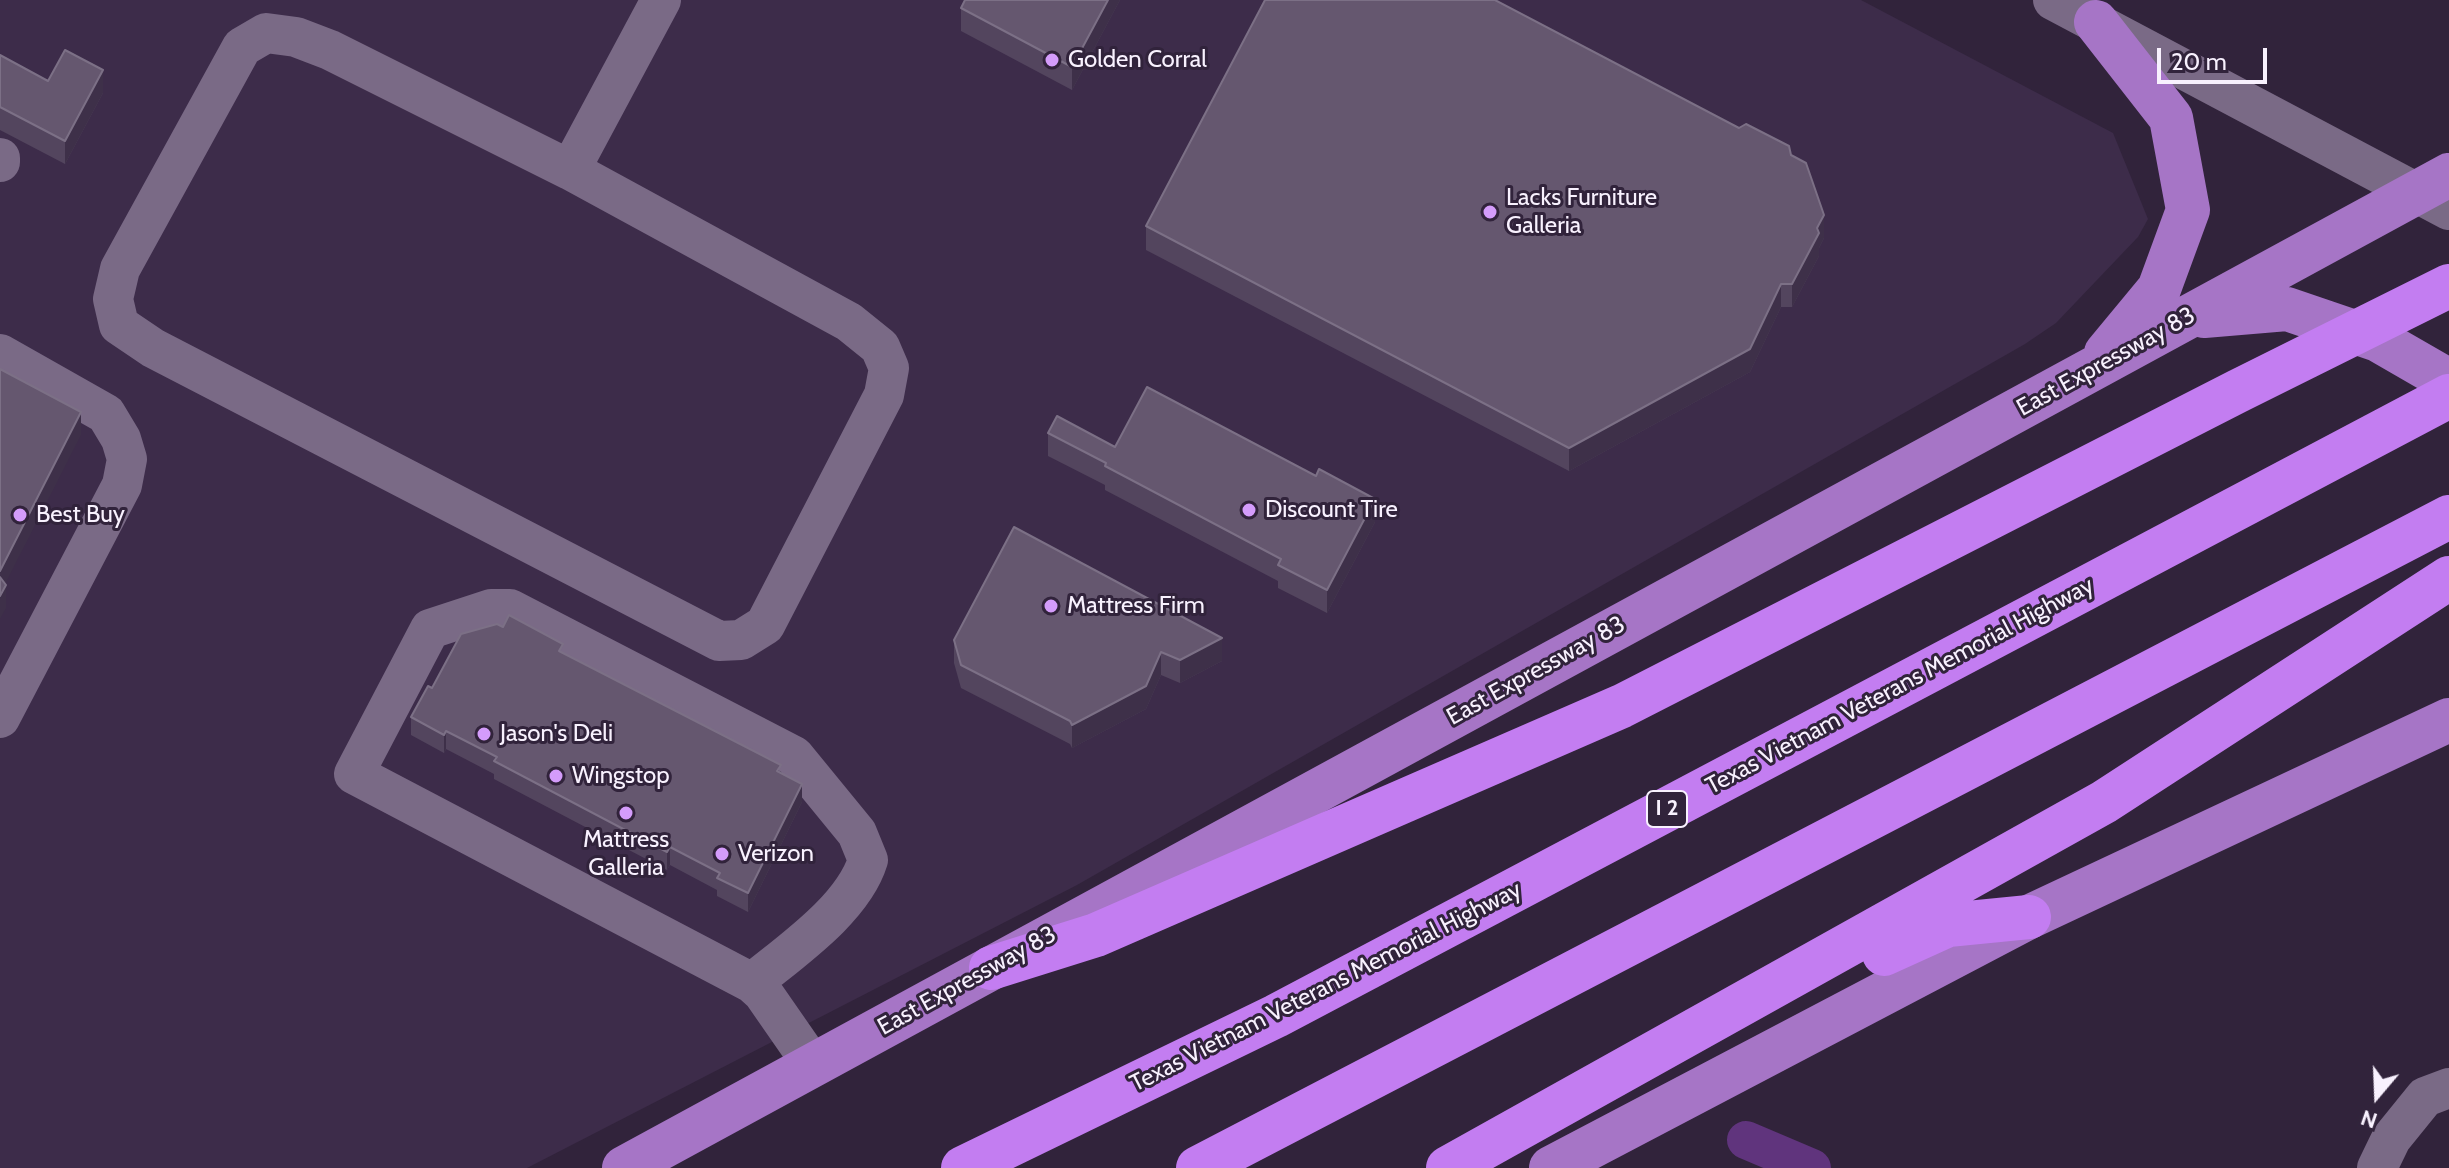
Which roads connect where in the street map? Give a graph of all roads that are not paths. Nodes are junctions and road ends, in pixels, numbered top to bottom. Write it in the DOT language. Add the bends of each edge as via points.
graph roads {
  1 [pos="661,0"];
  2 [pos="2053,0"];
  3 [pos="2096,22"];
  4 [pos="570,170"];
  5 [pos="2438,192"];
  6 [pos="2449,286"];
  7 [pos="2187,317"];
  8 [pos="0,354"];
  9 [pos="2094,368"];
  10 [pos="2449,381"];
  11 [pos="2449,396"];
  12 [pos="2449,517"];
  13 [pos="2449,578"];
  14 [pos="0,718"];
  15 [pos="2449,720"];
  16 [pos="2029,917"];
  17 [pos="991,968"];
  18 [pos="752,983"];
  19 [pos="813,1065"];
  20 [pos="2449,1088"];
  21 [pos="624,1168"];
  22 [pos="963,1168"];
  23 [pos="1198,1168"];
  24 [pos="1417,1168"];
  25 [pos="1448,1168"];
  26 [pos="1551,1168"];
  27 [pos="2377,1168"];
  1 -- 4 [label="street"];
  2 -- 3 [label="street"];
  3 -- 5 [label="street"];
  3 -- 9 [label="main road" via="2171,118 2188,210 2159,289"];
  4 -- 4 [label="street" via="330,50 266,33 242,47 120,269 113,299 119,325 153,348 719,641 741,640 765,625 884,395 889,368 880,347 849,322"];
  5 -- 7 [label="main road, East Expressway 83"];
  6 -- 17 [label="highway" via="1622,706 1096,935"];
  7 -- 9 [label="main road, East Expressway 83"];
  7 -- 10 [label="main road" via="2287,309 2378,340"];
  8 -- 14 [label="street" via="106,414 127,459 122,485"];
  9 -- 17 [label="main road, East Expressway 83"];
  11 -- 22 [label="highway, Texas Vietnam Veterans Memorial Highway / I 2" via="1276,1016"];
  12 -- 23 [label="highway"];
  13 -- 25 [label="highway" via="2104,802"];
  15 -- 16 [label="main road"];
  16 -- 24 [label="highway" via="1948,925"];
  16 -- 26 [label="main road"];
  17 -- 19 [label="main road, East Expressway 83"];
  18 -- 18 [label="street" via="354,774 430,629 491,609 510,609 794,756 857,833 868,860 862,880 836,910"];
  18 -- 19 [label="street"];
  19 -- 21 [label="main road, East Expressway 83"];
  20 -- 27 [label="street" via="2425,1097 2391,1139"];
}
